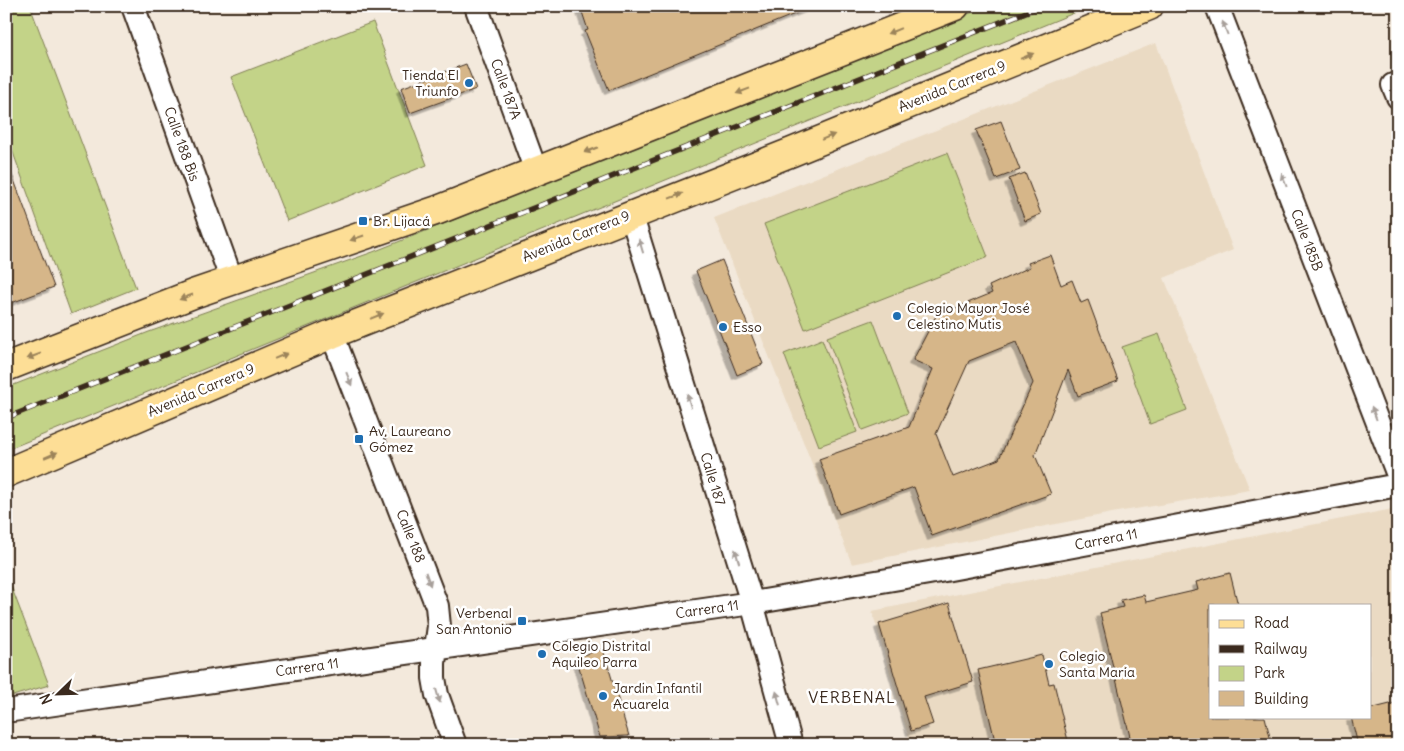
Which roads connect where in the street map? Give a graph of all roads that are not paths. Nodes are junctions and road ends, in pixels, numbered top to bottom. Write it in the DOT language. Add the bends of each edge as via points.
graph roads {
  1 [pos="133,6"];
  2 [pos="476,6"];
  3 [pos="955,6"];
  4 [pos="1149,6"];
  5 [pos="1217,6"];
  6 [pos="919,13"];
  7 [pos="536,172"];
  8 [pos="631,214"];
  9 [pos="232,281"];
  10 [pos="332,334"];
  11 [pos="6,367"];
  12 [pos="6,473"];
  13 [pos="1398,475"];
  14 [pos="1398,485"];
  15 [pos="752,603"];
  16 [pos="437,648"];
  17 [pos="13,710"];
  18 [pos="455,745"];
  19 [pos="791,745"];
  1 -- 9 [label="street, Calle 188 Bis"];
  2 -- 7 [label="street, Calle 187A"];
  3 -- 6 [label="main road"];
  8 -- 4 [label="main road, Avenida Carrera 9, one-way"];
  13 -- 5 [label="street, Calle 185B, one-way"];
  6 -- 7 [label="main road, one-way"];
  7 -- 9 [label="main road, one-way" via="438,210"];
  10 -- 8 [label="main road, Avenida Carrera 9, one-way"];
  15 -- 8 [label="street, Calle 187, one-way"];
  9 -- 11 [label="main road, one-way"];
  12 -- 10 [label="main road, Avenida Carrera 9, one-way"];
  10 -- 16 [label="street, Calle 188, one-way" via="429,581 437,606"];
  14 -- 15 [label="street, Carrera 11"];
  15 -- 16 [label="street, Carrera 11"];
  19 -- 15 [label="street, Calle 187, one-way"];
  16 -- 17 [label="street, Carrera 11"];
  16 -- 18 [label="street, Calle 188, one-way" via="434,663 437,695"];
}
